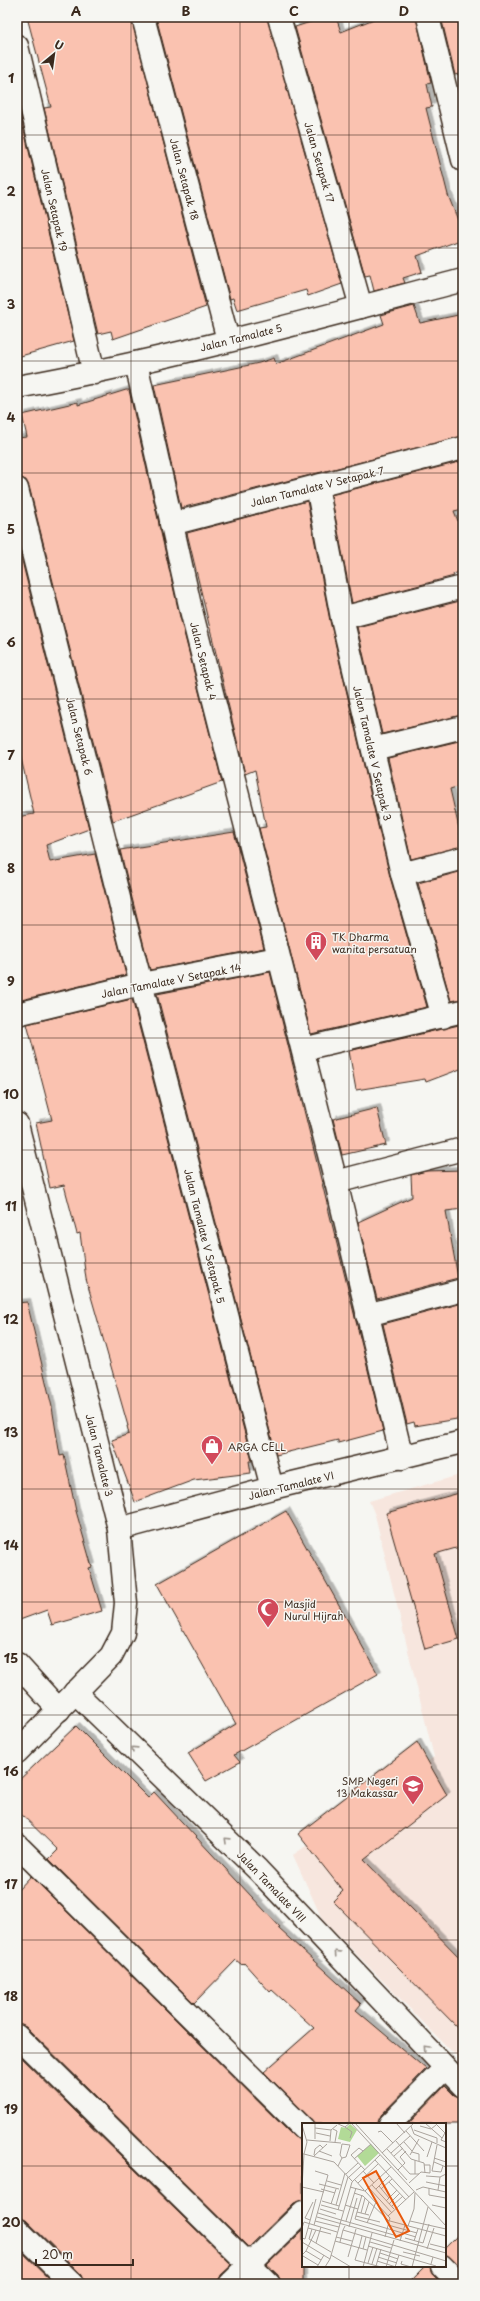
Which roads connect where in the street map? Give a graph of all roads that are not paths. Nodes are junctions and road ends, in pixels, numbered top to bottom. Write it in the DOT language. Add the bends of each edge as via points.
graph roads {
  1 [pos="143,17"];
  2 [pos="279,17"];
  3 [pos="428,17"];
  4 [pos="17,46"];
  5 [pos="463,160"];
  6 [pos="463,280"];
  7 [pos="361,307"];
  8 [pos="228,340"];
  9 [pos="136,363"];
  10 [pos="94,373"];
  11 [pos="17,387"];
  12 [pos="463,448"];
  13 [pos="317,486"];
  14 [pos="17,489"];
  15 [pos="171,524"];
  16 [pos="463,587"];
  17 [pos="342,618"];
  18 [pos="463,727"];
  19 [pos="372,749"];
  20 [pos="463,858"];
  21 [pos="402,874"];
  22 [pos="278,958"];
  23 [pos="141,984"];
  24 [pos="17,1014"];
  25 [pos="453,1014"];
  26 [pos="303,1049"];
  27 [pos="17,1124"];
  28 [pos="463,1149"];
  29 [pos="336,1182"];
  30 [pos="463,1290"];
  31 [pos="367,1315"];
  32 [pos="463,1442"];
  33 [pos="402,1458"];
  34 [pos="272,1488"];
  35 [pos="119,1529"];
  36 [pos="17,1664"];
  37 [pos="75,1692"];
  38 [pos="58,1710"];
  39 [pos="17,1752"];
  40 [pos="17,1845"];
  41 [pos="17,2036"];
  42 [pos="445,2068"];
  43 [pos="463,2086"];
  44 [pos="391,2123"];
  45 [pos="302,2127"];
  46 [pos="302,2213"];
  47 [pos="17,2229"];
  48 [pos="250,2265"];
  49 [pos="443,2267"];
  50 [pos="73,2284"];
  51 [pos="230,2284"];
  52 [pos="269,2284"];
  53 [pos="460,2284"];
  1 -- 8 [label="street, Jalan Setapak 18"];
  2 -- 7 [label="street, Jalan Setapak 17"];
  3 -- 5 [label="street"];
  4 -- 10 [label="street, Jalan Setapak 19"];
  6 -- 7 [label="street, Jalan Tamalate 5"];
  7 -- 8 [label="street, Jalan Tamalate 5"];
  8 -- 9 [label="street, Jalan Tamalate 5"];
  9 -- 10 [label="street, Jalan Tamalate 5"];
  9 -- 15 [label="street, Jalan Setapak 4"];
  10 -- 11 [label="street, Jalan Tamalate 5"];
  12 -- 13 [label="street, Jalan Tamalate V Setapak 7"];
  13 -- 15 [label="street, Jalan Tamalate V Setapak 7"];
  13 -- 17 [label="street, Jalan Tamalate V Setapak 3"];
  14 -- 23 [label="street, Jalan Setapak 6"];
  15 -- 22 [label="street, Jalan Setapak 4"];
  16 -- 17 [label="street"];
  17 -- 19 [label="street, Jalan Tamalate V Setapak 3"];
  18 -- 19 [label="street"];
  19 -- 21 [label="street, Jalan Tamalate V Setapak 3"];
  20 -- 21 [label="street"];
  21 -- 25 [label="street, Jalan Tamalate V Setapak 3"];
  22 -- 23 [label="street, Jalan Tamalate V Setapak 14"];
  22 -- 26 [label="street, Jalan Setapak 4"];
  23 -- 24 [label="street, Jalan Tamalate V Setapak 14"];
  23 -- 34 [label="street, Jalan Tamalate V Setapak 5"];
  25 -- 26 [label="street"];
  26 -- 29 [label="street, Jalan Setapak 4"];
  27 -- 35 [label="street, Jalan Tamalate 3"];
  28 -- 29 [label="street"];
  29 -- 31 [label="street, Jalan Setapak 4"];
  30 -- 31 [label="street"];
  31 -- 33 [label="street, Jalan Setapak 4"];
  32 -- 33 [label="street, Jalan Tamalate VI"];
  33 -- 34 [label="street, Jalan Tamalate VI"];
  34 -- 35 [label="street, Jalan Tamalate VI"];
  35 -- 37 [label="street, Jalan Tamalate 3" via="126,1603 123,1633 111,1656"];
  36 -- 38 [label="street"];
  37 -- 38 [label="street, Jalan Tamalate 3"];
  42 -- 37 [label="street, Jalan Tamalate VIII, one-way" via="258,1870"];
  38 -- 39 [label="street, Jalan Tamalate 3"];
  40 -- 45 [label="street"];
  41 -- 48 [label="street"];
  42 -- 43 [label="street, Jalan Tamalate VIII"];
  42 -- 44 [label="street"];
  46 -- 48 [label="street"];
  47 -- 50 [label="street"];
  48 -- 51 [label="street"];
  48 -- 52 [label="street"];
  49 -- 53 [label="street"];
}
